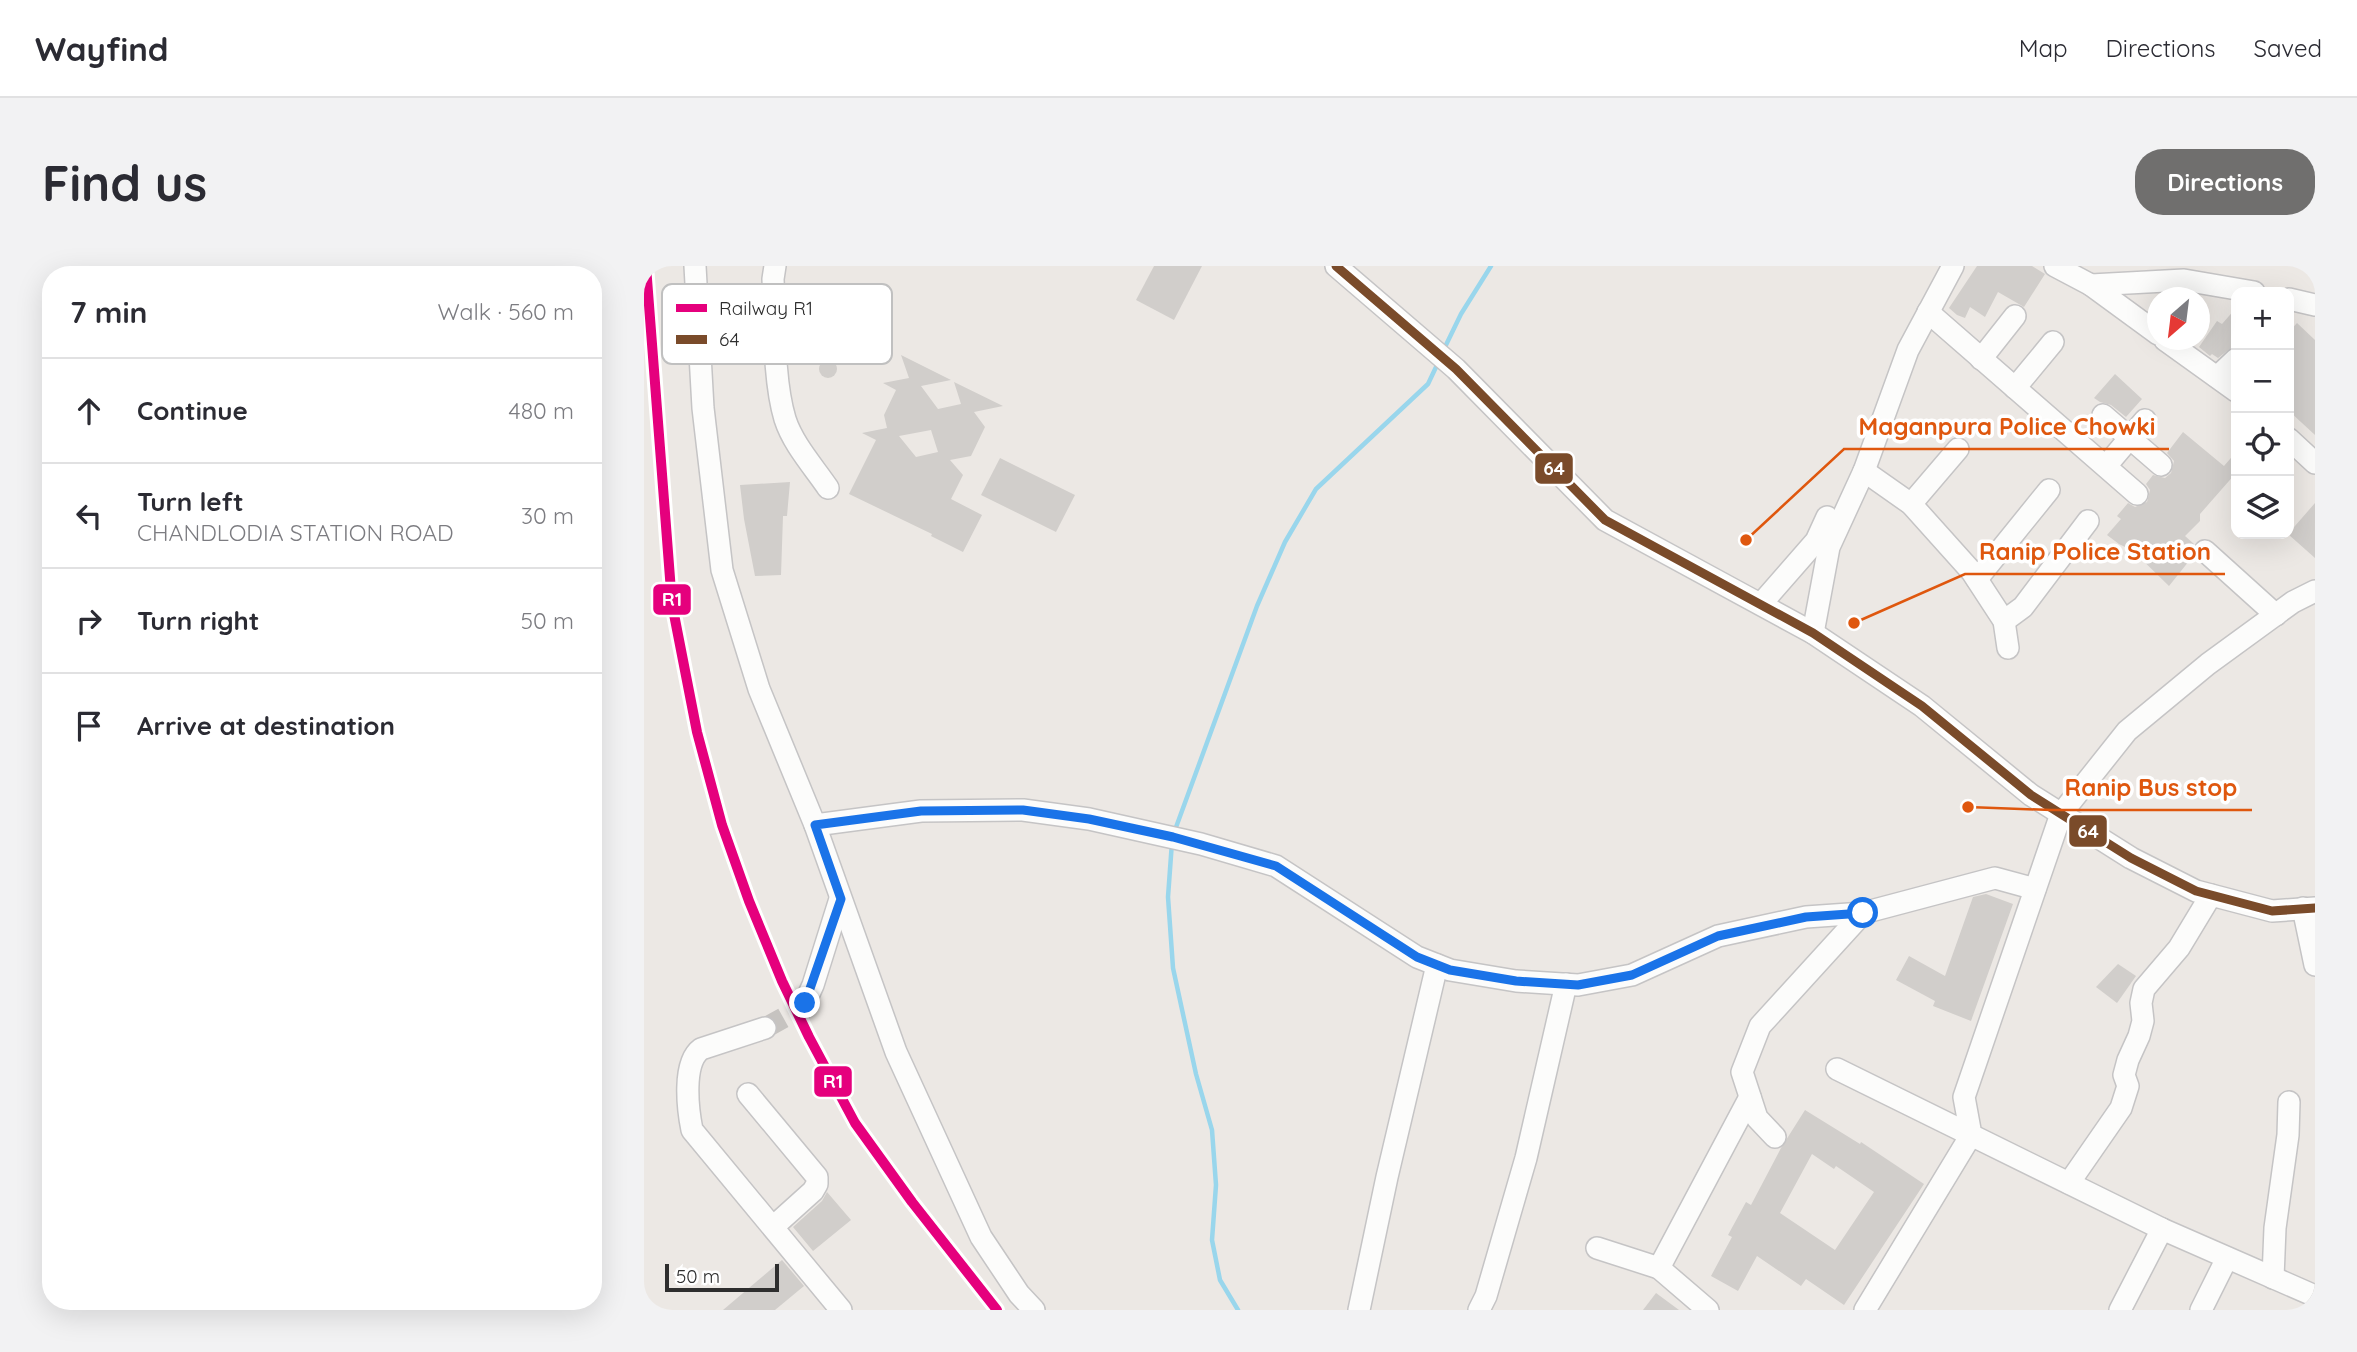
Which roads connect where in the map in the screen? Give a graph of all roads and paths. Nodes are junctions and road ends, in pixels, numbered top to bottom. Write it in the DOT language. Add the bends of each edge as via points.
graph roads {
  1 [pos="695,266"];
  2 [pos="775,266"];
  3 [pos="1336,266"];
  4 [pos="1937,266"];
  5 [pos="1952,266"];
  6 [pos="2055,266"];
  7 [pos="696,284"];
  8 [pos="773,284"];
  9 [pos="2091,285"];
  10 [pos="2231,288"];
  11 [pos="1928,312"];
  12 [pos="2015,316"];
  13 [pos="2147,326"];
  14 [pos="2053,342"];
  15 [pos="2179,350"];
  16 [pos="1981,359"];
  17 [pos="701,364"];
  18 [pos="777,364"];
  19 [pos="2231,364"];
  20 [pos="2217,377"];
  21 [pos="2231,387"];
  22 [pos="2015,388"];
  23 [pos="2102,415"];
  24 [pos="2145,420"];
  25 [pos="2129,438"];
  26 [pos="2294,444"];
  27 [pos="1958,449"];
  28 [pos="2315,463"];
  29 [pos="2161,465"];
  30 [pos="2106,467"];
  31 [pos="1864,471"];
  32 [pos="828,488"];
  33 [pos="2049,490"];
  34 [pos="2137,494"];
  35 [pos="1912,504"];
  36 [pos="2088,521"];
  37 [pos="2205,551"];
  38 [pos="1977,579"];
  39 [pos="2315,591"];
  40 [pos="1761,604"];
  41 [pos="2276,615"];
  42 [pos="2004,621"];
  43 [pos="1813,634"];
  44 [pos="2008,648"];
  45 [pos="2061,814"];
  46 [pos="815,825"];
  47 [pos="2035,889"];
  48 [pos="2211,895"];
  49 [pos="841,899"];
  50 [pos="2309,908"];
  51 [pos="1863,913"];
  52 [pos="1437,965"];
  53 [pos="2315,965"];
  54 [pos="1566,984"];
  55 [pos="803,1007"];
  56 [pos="765,1028"];
  57 [pos="1837,1069"];
  58 [pos="748,1094"];
  59 [pos="1750,1097"];
  60 [pos="2289,1102"];
  61 [pos="1971,1135"];
  62 [pos="1775,1137"];
  63 [pos="2069,1183"];
  64 [pos="773,1227"];
  65 [pos="2162,1229"];
  66 [pos="1597,1248"];
  67 [pos="2227,1258"];
  68 [pos="1658,1268"];
  69 [pos="2273,1278"];
  70 [pos="2315,1297"];
  71 [pos="841,1310"];
  72 [pos="1034,1310"];
  73 [pos="1359,1310"];
  74 [pos="1479,1310"];
  75 [pos="1708,1310"];
  76 [pos="1865,1310"];
  77 [pos="2120,1310"];
  78 [pos="2201,1310"];
  79 [pos="2308,1310"];
  1 -- 7 [label="street"];
  2 -- 8 [label="street"];
  3 -- 40 [label="street" via="1456,369 1605,520"];
  4 -- 40 [label="street" via="1896,344 1851,466 1816,541"];
  5 -- 11 [label="street"];
  6 -- 9 [label="street"];
  9 -- 10 [label="street" via="2184,280"];
  9 -- 13 [label="street"];
  11 -- 16 [label="street"];
  11 -- 31 [label="street" via="1908,350"];
  12 -- 16 [label="street"];
  14 -- 22 [label="street"];
  15 -- 20 [label="street"];
  16 -- 22 [label="street"];
  17 -- 46 [label="street" via="722,570 759,689"];
  18 -- 32 [label="street" via="785,420"];
  19 -- 20 [label="street"];
  20 -- 21 [label="street"];
  22 -- 30 [label="street"];
  23 -- 25 [label="street"];
  24 -- 25 [label="street"];
  25 -- 29 [label="street"];
  25 -- 30 [label="street"];
  26 -- 28 [label="street"];
  27 -- 35 [label="street"];
  30 -- 34 [label="street"];
  31 -- 35 [label="street"];
  31 -- 43 [label="street" via="1829,547"];
  33 -- 38 [label="street"];
  35 -- 38 [label="street"];
  36 -- 42 [label="street" via="2022,607"];
  37 -- 41 [label="street"];
  38 -- 42 [label="street"];
  39 -- 41 [label="street"];
  40 -- 43 [label="street"];
  41 -- 45 [label="street" via="2127,731"];
  42 -- 44 [label="street"];
  43 -- 45 [label="street" via="1922,706"];
  45 -- 47 [label="street"];
  45 -- 48 [label="street" via="2131,858"];
  46 -- 49 [label="street"];
  46 -- 52 [label="street" via="921,811 1023,810 1182,839 1276,866 1417,957"];
  47 -- 51 [label="street" via="1995,878"];
  47 -- 61 [label="street" via="1964,1097"];
  48 -- 50 [label="street" via="2272,911"];
  48 -- 63 [label="street" via="2179,948 2144,989 2143,1021 2124,1075 2128,1086 2121,1108"];
  49 -- 55 [label="street"];
  49 -- 72 [label="street" via="896,1052 959,1193 981,1237"];
  50 -- 53 [label="street"];
  51 -- 54 [label="street" via="1806,917 1718,936 1632,975"];
  51 -- 59 [label="street" via="1760,1026 1742,1072"];
  52 -- 54 [label="street" via="1516,981"];
  52 -- 73 [label="street"];
  54 -- 74 [label="street" via="1526,1158"];
  56 -- 64 [label="street" via="696,1053 687,1104 692,1130"];
  57 -- 61 [label="street"];
  58 -- 64 [label="street" via="817,1177 813,1191"];
  59 -- 62 [label="street" via="1757,1118"];
  59 -- 68 [label="street"];
  60 -- 69 [label="street" via="2274,1228"];
  61 -- 63 [label="street"];
  61 -- 76 [label="street"];
  63 -- 65 [label="street"];
  64 -- 71 [label="street"];
  65 -- 67 [label="street"];
  65 -- 77 [label="street"];
  66 -- 68 [label="street"];
  67 -- 69 [label="street"];
  67 -- 78 [label="street"];
  68 -- 75 [label="street"];
  69 -- 70 [label="street"];
  70 -- 79 [label="street"];
}
